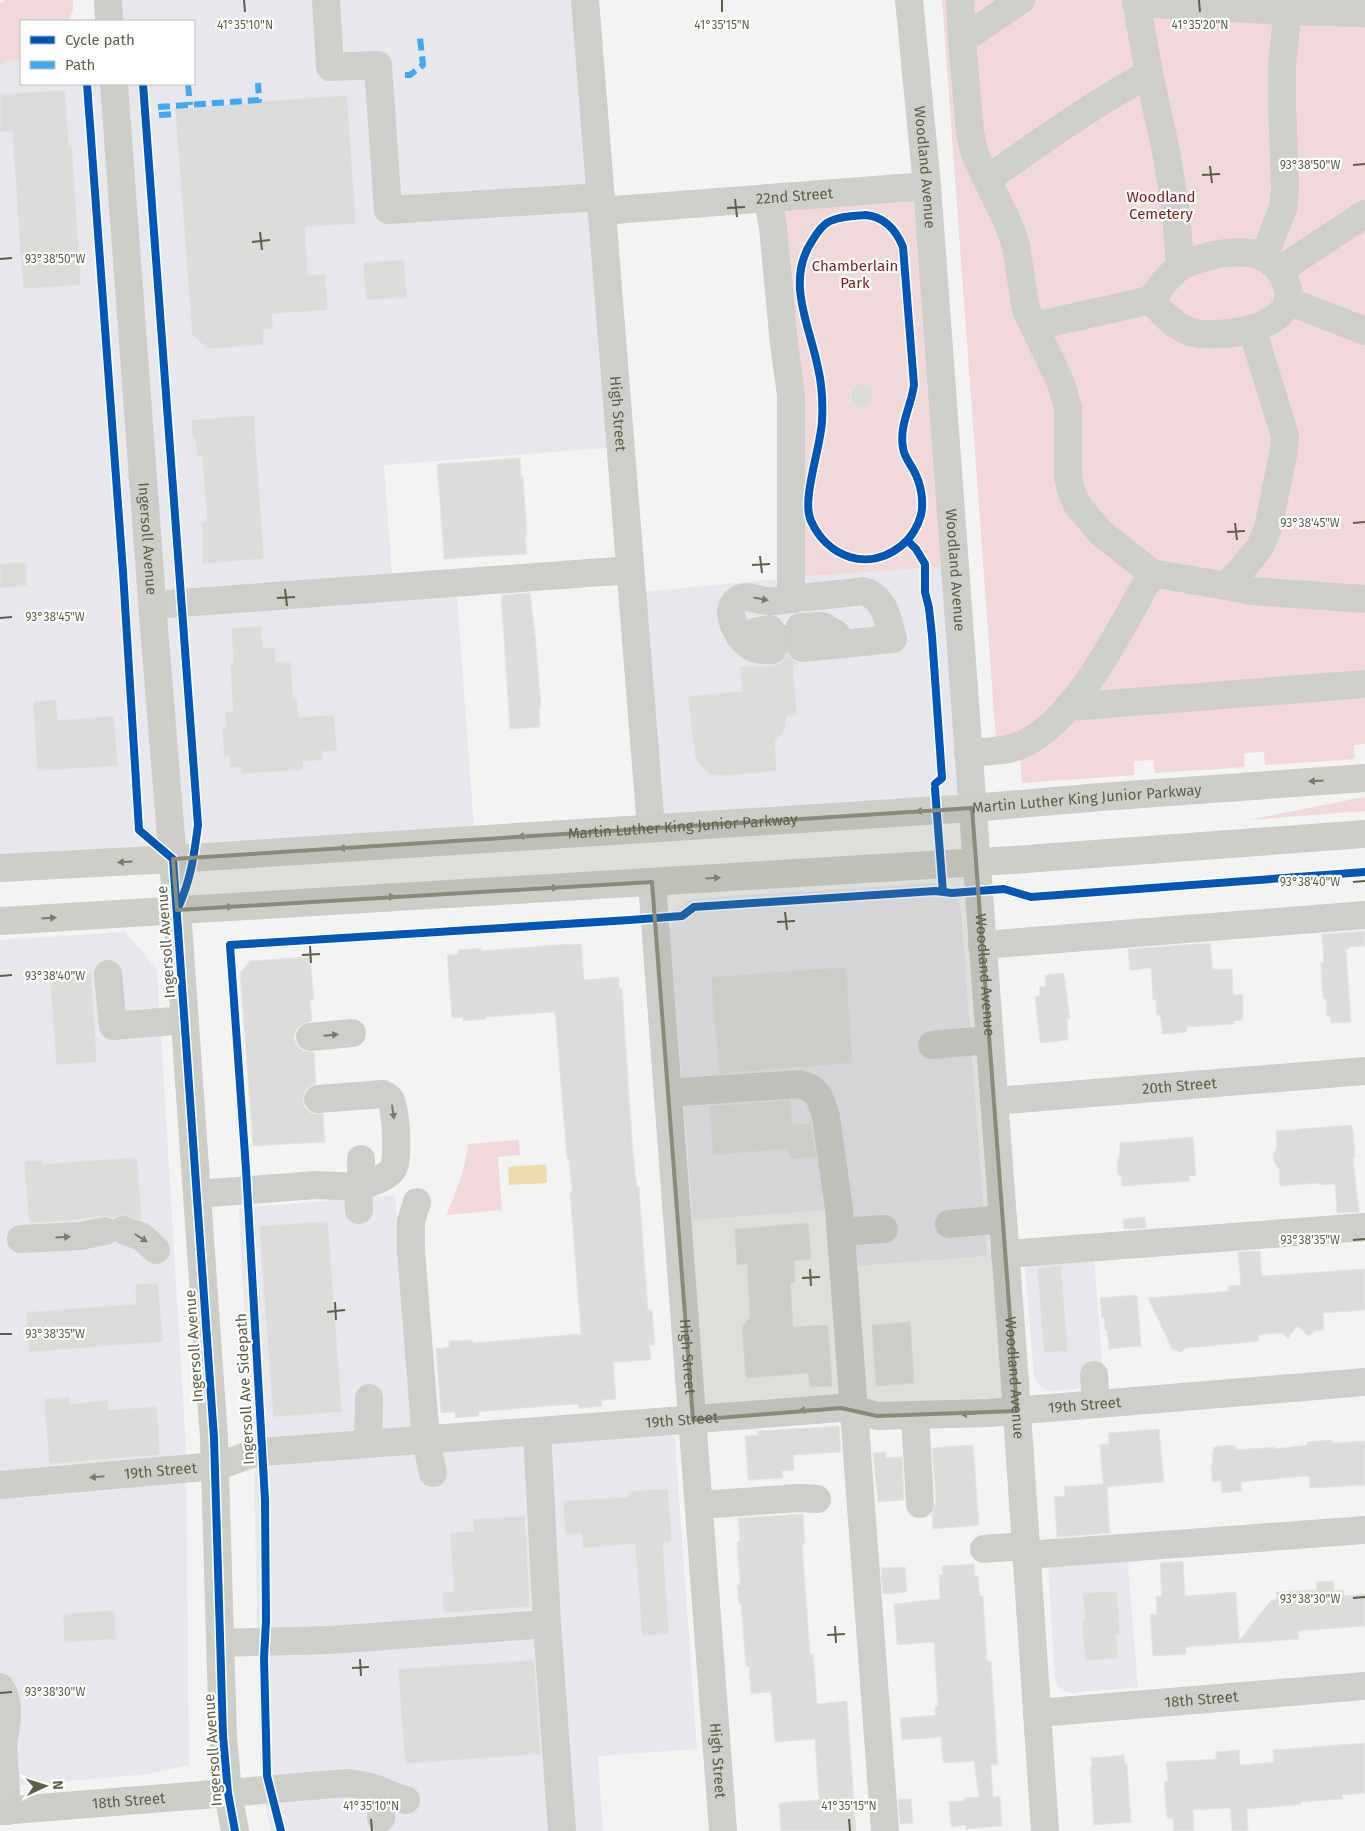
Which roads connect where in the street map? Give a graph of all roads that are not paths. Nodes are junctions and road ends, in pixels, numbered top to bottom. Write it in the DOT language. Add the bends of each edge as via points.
graph roads {
  1 [pos="108,0"];
  2 [pos="326,0"];
  3 [pos="585,0"];
  4 [pos="909,0"];
  5 [pos="960,0"];
  6 [pos="1021,0"];
  7 [pos="1136,2"];
  8 [pos="1288,5"];
  9 [pos="1365,13"];
  10 [pos="110,20"];
  11 [pos="962,40"];
  12 [pos="1149,74"];
  13 [pos="114,85"];
  14 [pos="987,179"];
  15 [pos="927,186"];
  16 [pos="768,198"];
  17 [pos="601,204"];
  18 [pos="1365,214"];
  19 [pos="1272,263"];
  20 [pos="1180,266"];
  21 [pos="1151,300"];
  22 [pos="1288,301"];
  23 [pos="1035,326"];
  24 [pos="1252,329"];
  25 [pos="1365,331"];
  26 [pos="630,570"];
  27 [pos="1152,573"];
  28 [pos="1226,586"];
  29 [pos="793,599"];
  30 [pos="1365,599"];
  31 [pos="153,604"];
  32 [pos="801,638"];
  33 [pos="771,640"];
  34 [pos="1365,684"];
  35 [pos="1068,707"];
  36 [pos="968,753"];
  37 [pos="1365,778"];
  38 [pos="972,808"];
  39 [pos="651,828"];
  40 [pos="1365,834"];
  41 [pos="173,859"];
  42 [pos="976,862"];
  43 [pos="0,868"];
  44 [pos="652,882"];
  45 [pos="178,910"];
  46 [pos="1365,915"];
  47 [pos="0,921"];
  48 [pos="982,946"];
  49 [pos="108,974"];
  50 [pos="185,1020"];
  51 [pos="352,1033"];
  52 [pos="310,1037"];
  53 [pos="989,1040"];
  54 [pos="932,1045"];
  55 [pos="1365,1071"];
  56 [pos="668,1093"];
  57 [pos="318,1099"];
  58 [pos="994,1101"];
  59 [pos="361,1159"];
  60 [pos="197,1194"];
  61 [pos="358,1199"];
  62 [pos="418,1202"];
  63 [pos="1003,1219"];
  64 [pos="949,1224"];
  65 [pos="1365,1227"];
  66 [pos="884,1229"];
  67 [pos="841,1232"];
  68 [pos="21,1240"];
  69 [pos="156,1250"];
  70 [pos="1005,1254"];
  71 [pos="1094,1374"];
  72 [pos="1365,1382"];
  73 [pos="369,1398"];
  74 [pos="1096,1404"];
  75 [pos="855,1409"];
  76 [pos="1017,1411"];
  77 [pos="915,1416"];
  78 [pos="693,1420"];
  79 [pos="537,1431"];
  80 [pos="426,1440"];
  81 [pos="368,1444"];
  82 [pos="216,1466"];
  83 [pos="433,1473"];
  84 [pos="0,1485"];
  85 [pos="817,1499"];
  86 [pos="920,1504"];
  87 [pos="699,1505"];
  88 [pos="1365,1530"];
  89 [pos="984,1549"];
  90 [pos="1026,1551"];
  91 [pos="547,1624"];
  92 [pos="221,1643"];
  93 [pos="0,1686"];
  94 [pos="1365,1686"];
  95 [pos="1037,1713"];
  96 [pos="2,1739"];
  97 [pos="228,1794"];
  98 [pos="4,1811"];
  99 [pos="381,1818"];
  100 [pos="235,1831"];
  101 [pos="562,1831"];
  102 [pos="723,1831"];
  103 [pos="885,1831"];
  104 [pos="1045,1831"];
  1 -- 10 [label="main road"];
  2 -- 17 [label="street, 22nd Street" via="330,67 378,65 388,210"];
  3 -- 17 [label="street, High Street"];
  4 -- 15 [label="street, Woodland Avenue"];
  5 -- 11 [label="street"];
  6 -- 11 [label="street"];
  7 -- 8 [label="street"];
  7 -- 12 [label="street"];
  8 -- 9 [label="street"];
  8 -- 19 [label="street" via="1282,64 1285,188"];
  11 -- 14 [label="street" via="970,132 975,155"];
  12 -- 14 [label="street"];
  12 -- 20 [label="street" via="1169,169"];
  13 -- 31 [label="main road, Ingersoll Avenue"];
  14 -- 23 [label="street" via="1010,225 1026,310"];
  15 -- 16 [label="street, 22nd Street"];
  15 -- 36 [label="street, Woodland Avenue"];
  16 -- 17 [label="street, 22nd Street"];
  16 -- 29 [label="street" via="791,395"];
  17 -- 26 [label="street, High Street"];
  18 -- 19 [label="street"];
  19 -- 20 [label="street" via="1248,253 1224,252"];
  19 -- 22 [label="street" via="1287,284"];
  20 -- 21 [label="street"];
  21 -- 23 [label="street"];
  21 -- 24 [label="street" via="1170,321 1189,331 1226,334"];
  22 -- 24 [label="street" via="1282,312"];
  22 -- 25 [label="street"];
  23 -- 27 [label="street" via="1061,383 1068,408 1068,476 1078,506 1102,533"];
  24 -- 28 [label="street" via="1285,436 1284,450 1268,528 1260,547"];
  26 -- 31 [label="street"];
  26 -- 39 [label="street, High Street"];
  27 -- 28 [label="street"];
  27 -- 35 [label="street" via="1095,672"];
  28 -- 30 [label="street" via="1252,591"];
  29 -- 32 [label="street" via="863,592 871,594 880,602 893,639"];
  33 -- 29 [label="street, one-way" via="761,650 750,647 732,622 735,602 751,597 769,601"];
  31 -- 41 [label="main road, Ingersoll Avenue"];
  34 -- 35 [label="street"];
  35 -- 36 [label="street" via="1043,732 1019,746"];
  36 -- 38 [label="street, Woodland Avenue"];
  37 -- 38 [label="main road, Martin Luther King Junior Parkway, one-way"];
  38 -- 39 [label="main road, Martin Luther King Junior Parkway, one-way"];
  38 -- 42 [label="street, Woodland Avenue"];
  39 -- 41 [label="main road, Martin Luther King Junior Parkway, one-way"];
  40 -- 42 [label="main road"];
  41 -- 43 [label="main road, Martin Luther King Junior Parkway, one-way"];
  41 -- 45 [label="main road, Ingersoll Avenue"];
  44 -- 42 [label="main road, one-way"];
  42 -- 48 [label="street, Woodland Avenue"];
  45 -- 44 [label="main road, one-way"];
  44 -- 56 [label="street, High Street"];
  47 -- 45 [label="main road, one-way"];
  45 -- 50 [label="main road, Ingersoll Avenue"];
  46 -- 48 [label="street"];
  48 -- 53 [label="street, Woodland Avenue"];
  49 -- 50 [label="street" via="113,1026"];
  50 -- 60 [label="main road, Ingersoll Avenue"];
  52 -- 51 [label="street, one-way"];
  53 -- 54 [label="street"];
  53 -- 58 [label="street, Woodland Avenue"];
  55 -- 58 [label="street, 20th Street"];
  56 -- 67 [label="street" via="809,1086 816,1092 826,1117"];
  56 -- 78 [label="street, High Street"];
  57 -- 61 [label="street, one-way" via="383,1094 390,1099 397,1156 394,1168"];
  58 -- 63 [label="street, Woodland Avenue"];
  59 -- 61 [label="street"];
  60 -- 61 [label="street" via="316,1185"];
  60 -- 82 [label="main road, Ingersoll Avenue"];
  62 -- 80 [label="street" via="411,1221 422,1250"];
  63 -- 64 [label="street"];
  63 -- 70 [label="street, Woodland Avenue"];
  65 -- 70 [label="street" via="1084,1256"];
  66 -- 67 [label="street"];
  67 -- 75 [label="street"];
  68 -- 69 [label="street, one-way" via="114,1230 142,1237"];
  70 -- 76 [label="street, Woodland Avenue"];
  71 -- 74 [label="street"];
  72 -- 74 [label="street, 19th Street"];
  73 -- 81 [label="street"];
  74 -- 76 [label="street, 19th Street"];
  75 -- 77 [label="street, 19th Street" via="877,1416"];
  75 -- 78 [label="street, 19th Street, one-way"];
  75 -- 103 [label="street"];
  76 -- 77 [label="street, 19th Street, one-way"];
  76 -- 90 [label="street, Woodland Avenue"];
  77 -- 86 [label="street"];
  78 -- 79 [label="street, 19th Street"];
  78 -- 87 [label="street, High Street"];
  79 -- 80 [label="street, 19th Street"];
  79 -- 91 [label="street"];
  80 -- 81 [label="street, 19th Street"];
  80 -- 83 [label="street"];
  81 -- 82 [label="street, 19th Street" via="262,1452"];
  82 -- 84 [label="main road, 19th Street, one-way"];
  82 -- 92 [label="main road, Ingersoll Avenue"];
  85 -- 87 [label="street"];
  87 -- 102 [label="street, High Street"];
  88 -- 90 [label="street" via="1199,1532"];
  89 -- 90 [label="street"];
  90 -- 95 [label="street, Woodland Avenue"];
  91 -- 92 [label="street" via="331,1640"];
  91 -- 101 [label="street"];
  92 -- 97 [label="main road, Ingersoll Avenue"];
  93 -- 96 [label="street" via="5,1694 8,1723"];
  94 -- 95 [label="street, 18th Street"];
  95 -- 104 [label="street, Woodland Avenue"];
  96 -- 98 [label="street"];
  97 -- 98 [label="main road, 18th Street"];
  97 -- 99 [label="street" via="347,1783 363,1785 394,1795"];
  97 -- 100 [label="main road, Ingersoll Avenue"];
}
